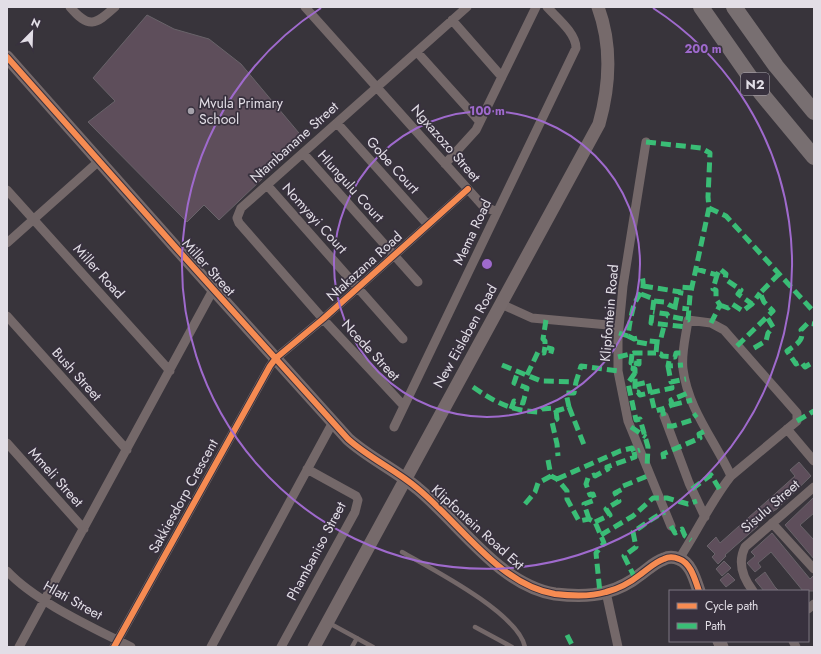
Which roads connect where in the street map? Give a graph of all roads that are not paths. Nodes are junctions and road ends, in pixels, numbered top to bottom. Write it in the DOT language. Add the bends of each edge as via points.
graph roads {
  1 [pos="70,7"];
  2 [pos="115,7"];
  3 [pos="305,7"];
  4 [pos="467,7"];
  5 [pos="536,7"];
  6 [pos="547,7"];
  7 [pos="598,7"];
  8 [pos="701,7"];
  9 [pos="734,7"];
  10 [pos="452,20"];
  11 [pos="417,52"];
  12 [pos="7,57"];
  13 [pos="502,77"];
  14 [pos="378,86"];
  15 [pos="814,112"];
  16 [pos="480,122"];
  17 [pos="337,123"];
  18 [pos="646,142"];
  19 [pos="302,153"];
  20 [pos="814,156"];
  21 [pos="98,161"];
  22 [pos="445,164"];
  23 [pos="267,185"];
  24 [pos="468,189"];
  25 [pos="7,190"];
  26 [pos="497,212"];
  27 [pos="34,220"];
  28 [pos="239,223"];
  29 [pos="428,225"];
  30 [pos="7,243"];
  31 [pos="394,255"];
  32 [pos="418,282"];
  33 [pos="358,287"];
  34 [pos="213,290"];
  35 [pos="502,304"];
  36 [pos="7,316"];
  37 [pos="323,319"];
  38 [pos="619,326"];
  39 [pos="404,339"];
  40 [pos="276,358"];
  41 [pos="170,371"];
  42 [pos="404,406"];
  43 [pos="664,416"];
  44 [pos="333,422"];
  45 [pos="394,427"];
  46 [pos="787,429"];
  47 [pos="7,443"];
  48 [pos="127,450"];
  49 [pos="814,461"];
  50 [pos="308,469"];
  51 [pos="731,476"];
  52 [pos="406,479"];
  53 [pos="814,487"];
  54 [pos="705,517"];
  55 [pos="772,523"];
  56 [pos="671,526"];
  57 [pos="84,529"];
  58 [pos="402,552"];
  59 [pos="679,559"];
  60 [pos="814,569"];
  61 [pos="7,571"];
  62 [pos="699,590"];
  63 [pos="752,590"];
  64 [pos="606,592"];
  65 [pos="44,600"];
  66 [pos="328,622"];
  67 [pos="475,627"];
  68 [pos="357,638"];
  69 [pos="116,644"];
  70 [pos="19,647"];
  71 [pos="131,647"];
  72 [pos="211,647"];
  73 [pos="281,647"];
  74 [pos="314,647"];
  75 [pos="352,647"];
  76 [pos="373,647"];
  77 [pos="512,647"];
  78 [pos="525,647"];
  79 [pos="618,647"];
  1 -- 2 [label="street" via="80,18 90,23 100,20"];
  3 -- 14 [label="street, Ngxazozo Street"];
  4 -- 10 [label="street, Ntambanane Street"];
  5 -- 13 [label="street"];
  6 -- 26 [label="street, Mema Road" via="572,35 576,48"];
  7 -- 35 [label="street, New Eisleben Road" via="606,30 609,70 599,124"];
  8 -- 20 [label="highway, N2" via="761,93"];
  9 -- 15 [label="highway, N2" via="776,66"];
  10 -- 11 [label="street, Ntambanane Street"];
  10 -- 13 [label="street"];
  11 -- 14 [label="street, Ntambanane Street"];
  11 -- 16 [label="street"];
  12 -- 21 [label="street, Miller Street"];
  13 -- 16 [label="street"];
  14 -- 17 [label="street, Ntambanane Street"];
  14 -- 22 [label="street, Ngxazozo Street"];
  16 -- 22 [label="street" via="476,130"];
  17 -- 19 [label="street, Ntambanane Street"];
  17 -- 29 [label="street, Gobe Court"];
  18 -- 38 [label="street, Klipfontein Road"];
  19 -- 23 [label="street, Ntambanane Street"];
  19 -- 31 [label="street, Hlungulu Court"];
  21 -- 27 [label="street"];
  21 -- 34 [label="street, Miller Street"];
  22 -- 24 [label="street, Ngxazozo Street"];
  23 -- 28 [label="street, Ntambanane Street" via="241,208 237,218"];
  23 -- 33 [label="street, Nomyayi Court"];
  24 -- 26 [label="street, Ngxazozo Street" via="483,206"];
  24 -- 29 [label="street, Ntakazana Road"];
  25 -- 27 [label="street, Miller Road"];
  26 -- 42 [label="street, Mema Road"];
  27 -- 30 [label="street"];
  27 -- 41 [label="street, Miller Road"];
  28 -- 37 [label="street, Ncede Street"];
  29 -- 31 [label="street, Ntakazana Road"];
  31 -- 32 [label="street, Hlungulu Court"];
  31 -- 33 [label="street, Ntakazana Road"];
  33 -- 37 [label="street, Ntakazana Road"];
  33 -- 39 [label="street, Nomyayi Court"];
  34 -- 40 [label="street, Miller Street"];
  34 -- 41 [label="street"];
  35 -- 38 [label="street" via="532,318"];
  35 -- 52 [label="street, New Eisleben Road"];
  36 -- 48 [label="street, Bush Street"];
  37 -- 40 [label="street, Ntakazana Road"];
  37 -- 42 [label="street, Ncede Street"];
  38 -- 56 [label="street, Klipfontein Road" via="618,371 628,421"];
  40 -- 44 [label="street, Miller Street"];
  40 -- 69 [label="street, Sakkiesdorp Crescent" via="265,373"];
  41 -- 48 [label="street"];
  42 -- 45 [label="street, Mema Road"];
  43 -- 54 [label="street" via="689,483"];
  44 -- 50 [label="street"];
  44 -- 52 [label="street, Miller Street" via="357,447"];
  46 -- 49 [label="street"];
  46 -- 51 [label="street"];
  46 -- 51 [label="street" via="797,421 797,413 761,371 718,326 688,320 683,361 688,387 695,409"];
  47 -- 57 [label="street, Mmeli Street"];
  48 -- 57 [label="street"];
  50 -- 72 [label="street"];
  50 -- 73 [label="street, Phambaniso Street" via="356,496 357,506"];
  51 -- 54 [label="street" via="718,492"];
  52 -- 64 [label="street, Klipfontein Road Ext" via="497,563 528,585 544,592 572,596"];
  52 -- 66 [label="street, New Eisleben Road"];
  53 -- 55 [label="street, Sisulu Street"];
  54 -- 59 [label="street"];
  55 -- 60 [label="street"];
  55 -- 63 [label="street, Sisulu Street" via="744,547 741,554 741,568"];
  57 -- 65 [label="street"];
  58 -- 78 [label="lane" via="483,600 513,627"];
  59 -- 62 [label="street" via="691,571"];
  59 -- 64 [label="street, Klipfontein Road Ext" via="664,559 623,585"];
  61 -- 65 [label="street, Hlati Street" via="22,586"];
  64 -- 79 [label="street"];
  65 -- 69 [label="street, Hlati Street"];
  65 -- 70 [label="street"];
  66 -- 68 [label="lane"];
  66 -- 74 [label="street, New Eisleben Road"];
  67 -- 77 [label="lane"];
  68 -- 75 [label="lane"];
  68 -- 76 [label="lane"];
  69 -- 71 [label="street, Hlati Street"];
}
